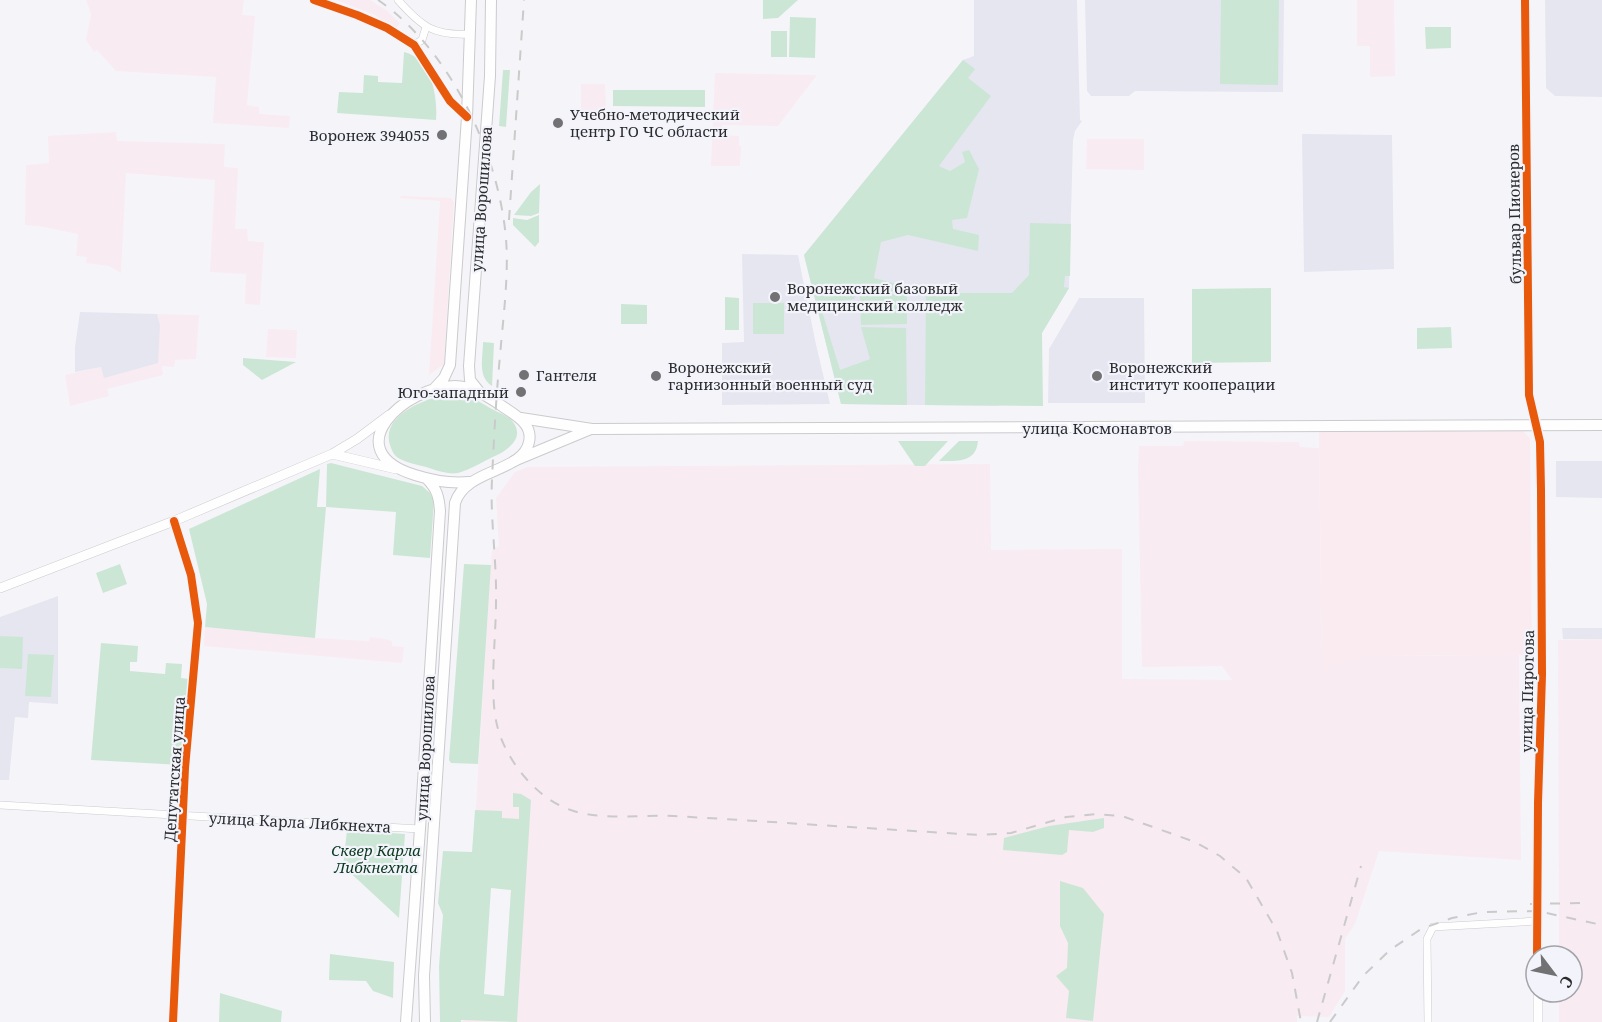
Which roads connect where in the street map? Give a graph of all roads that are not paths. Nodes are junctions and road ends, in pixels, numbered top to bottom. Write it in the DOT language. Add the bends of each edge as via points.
graph roads {
  1 [pos="315,0"];
  2 [pos="398,0"];
  3 [pos="471,0"];
  4 [pos="491,0"];
  5 [pos="1525,0"];
  6 [pos="426,27"];
  7 [pos="470,34"];
  8 [pos="414,45"];
  9 [pos="467,117"];
  10 [pos="432,391"];
  11 [pos="481,394"];
  12 [pos="391,413"];
  13 [pos="521,418"];
  14 [pos="1602,425"];
  15 [pos="1536,427"];
  16 [pos="592,429"];
  17 [pos="332,453"];
  18 [pos="514,461"];
  19 [pos="396,469"];
  20 [pos="426,478"];
  21 [pos="469,482"];
  22 [pos="174,521"];
  23 [pos="0,588"];
  24 [pos="0,805"];
  25 [pos="184,816"];
  26 [pos="420,829"];
  27 [pos="1537,921"];
  28 [pos="1537,944"];
  29 [pos="1538,1004"];
  30 [pos="173,1022"];
  31 [pos="406,1022"];
  32 [pos="425,1022"];
  33 [pos="1428,1022"];
  34 [pos="1538,1022"];
  1 -- 8 [label="street" via="387,28"];
  2 -- 6 [label="street"];
  3 -- 7 [label="main road, улица Ворошилова"];
  4 -- 11 [label="main road, улица Ворошилова" via="469,366 470,380"];
  5 -- 15 [label="street, бульвар Пионеров" via="1529,395"];
  6 -- 7 [label="street" via="450,35"];
  6 -- 8 [label="street" via="422,40"];
  7 -- 9 [label="main road, улица Ворошилова"];
  8 -- 9 [label="street" via="450,101"];
  9 -- 10 [label="main road, улица Ворошилова" via="450,365"];
  10 -- 11 [label="main road, улица Ворошилова" via="456,386"];
  10 -- 12 [label="main road, улица Ворошилова"];
  11 -- 13 [label="main road, улица Ворошилова"];
  12 -- 17 [label="street"];
  12 -- 19 [label="main road" via="379,435 382,454"];
  13 -- 16 [label="main road, улица Космонавтов"];
  13 -- 18 [label="main road" via="528,429 529,442"];
  14 -- 15 [label="main road, улица Космонавтов"];
  15 -- 16 [label="main road, улица Космонавтов"];
  15 -- 27 [label="street, улица Пирогова" via="1540,442 1542,651"];
  16 -- 18 [label="main road, улица Космонавтов"];
  17 -- 19 [label="street"];
  17 -- 22 [label="street"];
  18 -- 21 [label="main road"];
  19 -- 20 [label="main road"];
  20 -- 21 [label="main road" via="447,483"];
  20 -- 26 [label="main road, улица Ворошилова" via="438,494 440,511"];
  21 -- 32 [label="main road, улица Ворошилова" via="455,503 424,976"];
  22 -- 23 [label="street"];
  22 -- 25 [label="street, Депутатская улица" via="191,575 198,623"];
  24 -- 25 [label="street, улица Карла Либкнехта"];
  25 -- 26 [label="street, улица Карла Либкнехта"];
  25 -- 30 [label="street, Депутатская улица"];
  26 -- 31 [label="main road, улица Ворошилова"];
  27 -- 28 [label="street, улица Пирогова"];
  27 -- 33 [label="street" via="1433,927 1427,939"];
  29 -- 34 [label="street"];
}
